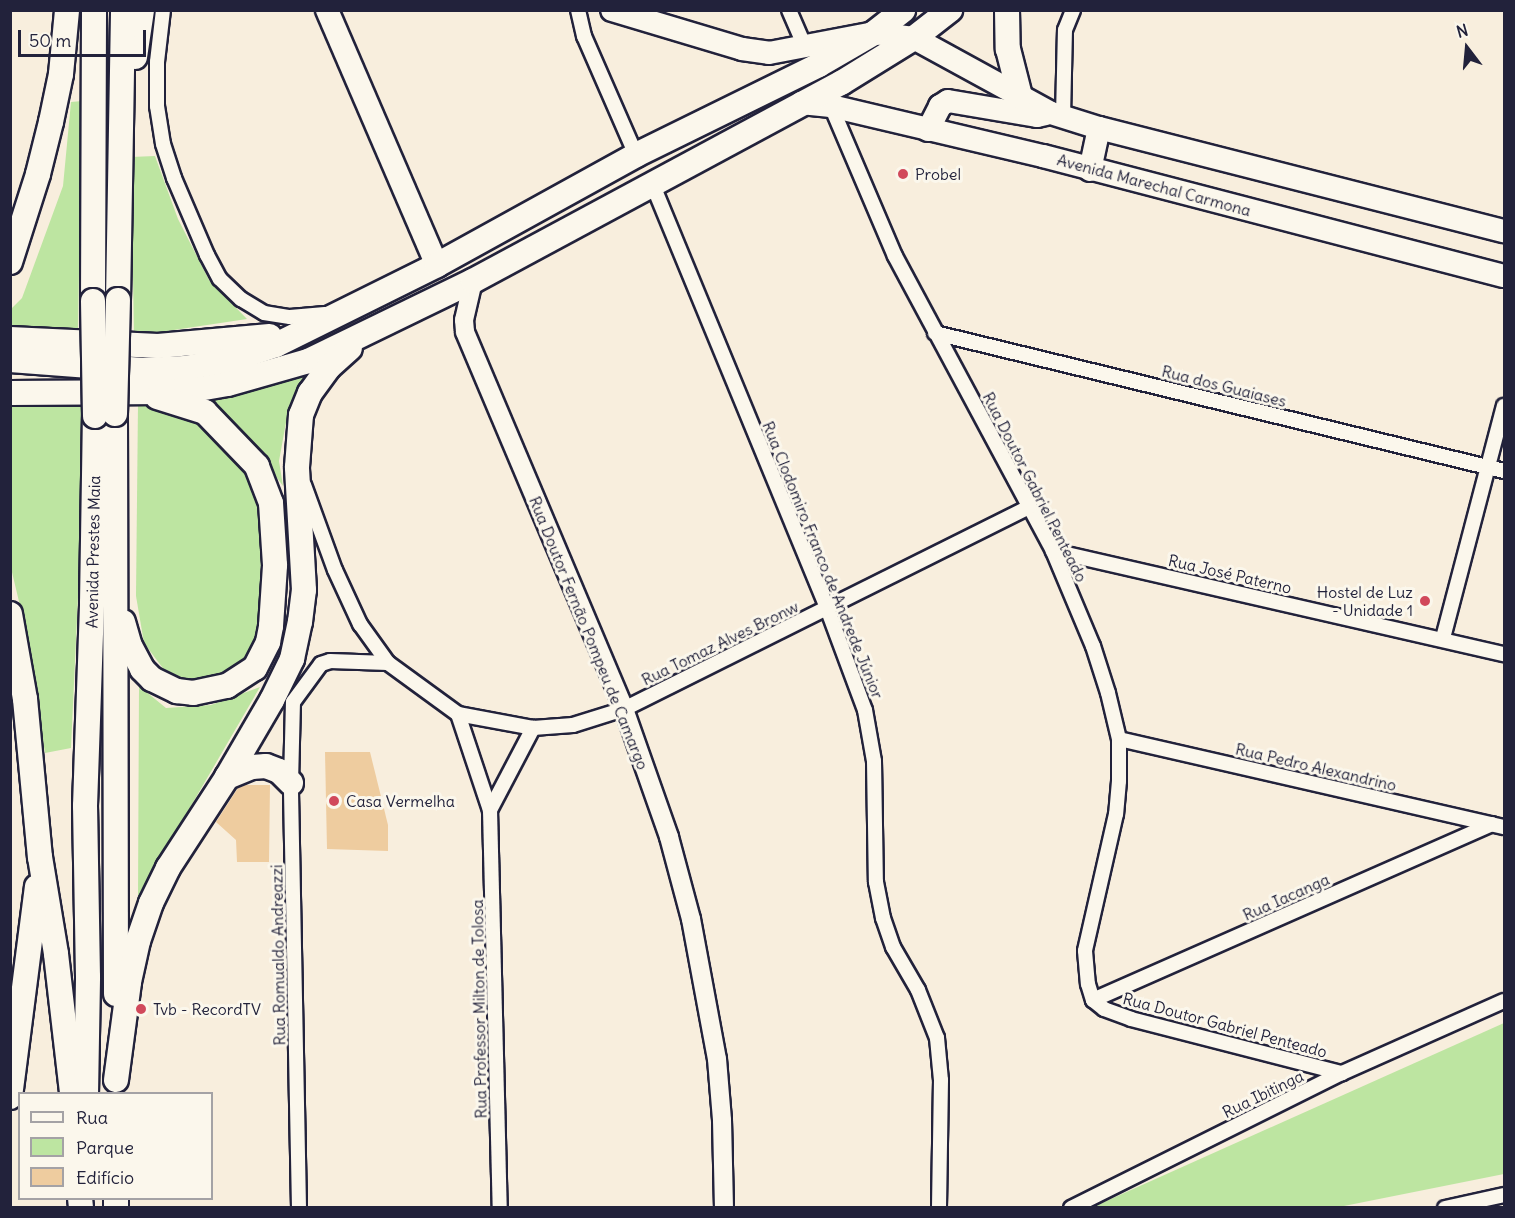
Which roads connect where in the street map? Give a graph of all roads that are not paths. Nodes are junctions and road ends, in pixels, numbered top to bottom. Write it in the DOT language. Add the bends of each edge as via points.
graph roads {
  1 [pos="67,10"];
  2 [pos="94,10"];
  3 [pos="123,10"];
  4 [pos="142,10"];
  5 [pos="163,10"];
  6 [pos="327,10"];
  7 [pos="578,10"];
  8 [pos="612,10"];
  9 [pos="789,10"];
  10 [pos="903,10"];
  11 [pos="950,10"];
  12 [pos="1007,10"];
  13 [pos="1073,10"];
  14 [pos="874,33"];
  15 [pos="914,38"];
  16 [pos="805,46"];
  17 [pos="1020,96"];
  18 [pos="801,104"];
  19 [pos="831,106"];
  20 [pos="1057,115"];
  21 [pos="1099,128"];
  22 [pos="928,130"];
  23 [pos="119,147"];
  24 [pos="636,154"];
  25 [pos="1090,170"];
  26 [pos="652,183"];
  27 [pos="1504,231"];
  28 [pos="10,262"];
  29 [pos="437,266"];
  30 [pos="1504,276"];
  31 [pos="472,281"];
  32 [pos="342,312"];
  33 [pos="308,330"];
  34 [pos="935,333"];
  35 [pos="362,337"];
  36 [pos="10,339"];
  37 [pos="10,360"];
  38 [pos="134,392"];
  39 [pos="10,393"];
  40 [pos="1504,406"];
  41 [pos="105,415"];
  42 [pos="297,467"];
  43 [pos="1490,467"];
  44 [pos="1504,471"];
  45 [pos="1029,507"];
  46 [pos="1053,551"];
  47 [pos="116,597"];
  48 [pos="827,608"];
  49 [pos="10,614"];
  50 [pos="1443,638"];
  51 [pos="1504,654"];
  52 [pos="388,663"];
  53 [pos="10,708"];
  54 [pos="624,709"];
  55 [pos="458,714"];
  56 [pos="533,728"];
  57 [pos="1119,739"];
  58 [pos="32,767"];
  59 [pos="227,777"];
  60 [pos="291,783"];
  61 [pos="490,810"];
  62 [pos="1498,825"];
  63 [pos="40,857"];
  64 [pos="1093,1000"];
  65 [pos="1504,1001"];
  66 [pos="1342,1073"];
  67 [pos="116,1087"];
  68 [pos="72,1092"];
  69 [pos="86,1092"];
  70 [pos="10,1097"];
  71 [pos="1504,1195"];
  72 [pos="299,1208"];
  73 [pos="500,1208"];
  74 [pos="724,1208"];
  75 [pos="939,1208"];
  76 [pos="1071,1208"];
  77 [pos="1445,1208"];
  1 -- 28 [label="highway" via="61,74 51,122"];
  2 -- 41 [label="highway, Avenida Prestes Maia, bridge" via="93,301"];
  3 -- 23 [label="highway, Avenida Prestes Maia"];
  4 -- 23 [label="highway" via="131,121"];
  5 -- 32 [label="street" via="157,106 163,144 191,221 220,279 241,299 264,312 290,317"];
  6 -- 29 [label="main road"];
  7 -- 24 [label="street" via="584,36"];
  8 -- 16 [label="main road" via="742,49 769,52"];
  9 -- 16 [label="street"];
  10 -- 14 [label="highway"];
  11 -- 15 [label="highway"];
  12 -- 17 [label="highway" via="1008,50"];
  13 -- 20 [label="street" via="1065,30"];
  14 -- 15 [label="main road"];
  14 -- 16 [label="main road"];
  14 -- 24 [label="highway" via="819,65"];
  15 -- 17 [label="main road"];
  15 -- 18 [label="highway"];
  17 -- 20 [label="main road"];
  18 -- 19 [label="main road, Avenida Marechal Carmona"];
  18 -- 26 [label="highway"];
  19 -- 22 [label="main road, Avenida Marechal Carmona"];
  19 -- 34 [label="street, Rua Doutor Gabriel Penteado" via="896,256"];
  20 -- 21 [label="main road"];
  20 -- 22 [label="main road" via="1037,116 948,101 940,106"];
  21 -- 25 [label="main road"];
  21 -- 27 [label="main road"];
  22 -- 25 [label="main road, Avenida Marechal Carmona"];
  23 -- 41 [label="highway, Avenida Prestes Maia, bridge" via="117,300"];
  24 -- 29 [label="highway"];
  25 -- 30 [label="main road, Avenida Marechal Carmona"];
  26 -- 31 [label="highway"];
  26 -- 48 [label="street, Rua Clodomiro Franco de Andrede Júnior"];
  29 -- 32 [label="highway"];
  31 -- 35 [label="highway"];
  31 -- 54 [label="street, Rua Doutor Fernão Pompeu de Camargo" via="465,332"];
  32 -- 33 [label="highway"];
  33 -- 36 [label="highway" via="158,346"];
  33 -- 37 [label="highway" via="231,360 185,368 143,370"];
  34 -- 43 [label="street, Rua dos Guaiases"];
  34 -- 45 [label="street, Rua Doutor Gabriel Penteado"];
  35 -- 38 [label="highway" via="308,361 228,384"];
  35 -- 42 [label="highway" via="329,367 310,393 301,415"];
  38 -- 39 [label="highway"];
  38 -- 47 [label="highway" via="205,412 257,466 272,504 275,565 268,642 255,668 240,679 205,692 177,692 152,680 142,669 130,646"];
  40 -- 43 [label="street"];
  41 -- 47 [label="highway, Avenida Prestes Maia"];
  41 -- 69 [label="highway, Avenida Prestes Maia" via="92,603 86,806"];
  42 -- 52 [label="street, Rua Tomaz Alves Bronw" via="335,570 360,624"];
  42 -- 59 [label="highway" via="304,590 300,622 287,669"];
  43 -- 44 [label="street, Rua dos Guaiases"];
  43 -- 50 [label="street"];
  45 -- 46 [label="street, Rua Doutor Gabriel Penteado"];
  45 -- 48 [label="street, Rua Tomaz Alves Bronw"];
  46 -- 50 [label="street, Rua José Paterno"];
  46 -- 57 [label="street, Rua Doutor Gabriel Penteado" via="1093,646"];
  47 -- 67 [label="highway, Avenida Prestes Maia"];
  48 -- 54 [label="street, Rua Tomaz Alves Bronw"];
  48 -- 75 [label="street, Rua Clodomiro Franco de Andrede Júnior" via="866,710 871,737 876,882 883,918 937,1038 941,1080"];
  49 -- 58 [label="highway"];
  50 -- 51 [label="street, Rua José Paterno"];
  52 -- 55 [label="street, Rua Tomaz Alves Bronw"];
  52 -- 60 [label="street, Rua Romualdo Andreazzi" via="321,664 293,702"];
  53 -- 58 [label="highway"];
  54 -- 56 [label="street, Rua Tomaz Alves Bronw" via="573,725"];
  54 -- 74 [label="street, Rua Doutor Fernão Pompeu de Camargo" via="669,837 702,972 720,1100"];
  55 -- 56 [label="street, Rua Tomaz Alves Bronw"];
  55 -- 61 [label="street, Rua Professor Milton de Tolosa"];
  56 -- 61 [label="street, Rua Professor Milton de Tolosa"];
  57 -- 62 [label="street, Rua Pedro Alexandrino"];
  57 -- 64 [label="street, Rua Doutor Gabriel Penteado" via="1116,814 1085,951"];
  58 -- 63 [label="highway"];
  59 -- 60 [label="highway" via="266,766 279,771"];
  59 -- 67 [label="highway" via="168,868 151,903 129,982"];
  60 -- 72 [label="street, Rua Romualdo Andreazzi"];
  61 -- 73 [label="street, Rua Professor Milton de Tolosa"];
  62 -- 64 [label="street, Rua Iacanga"];
  63 -- 68 [label="highway"];
  63 -- 70 [label="highway"];
  64 -- 66 [label="street, Rua Doutor Gabriel Penteado" via="1104,1009 1131,1019"];
  65 -- 66 [label="street, Rua Ibitinga"];
  66 -- 76 [label="street, Rua Ibitinga"];
  71 -- 77 [label="street"];
}
